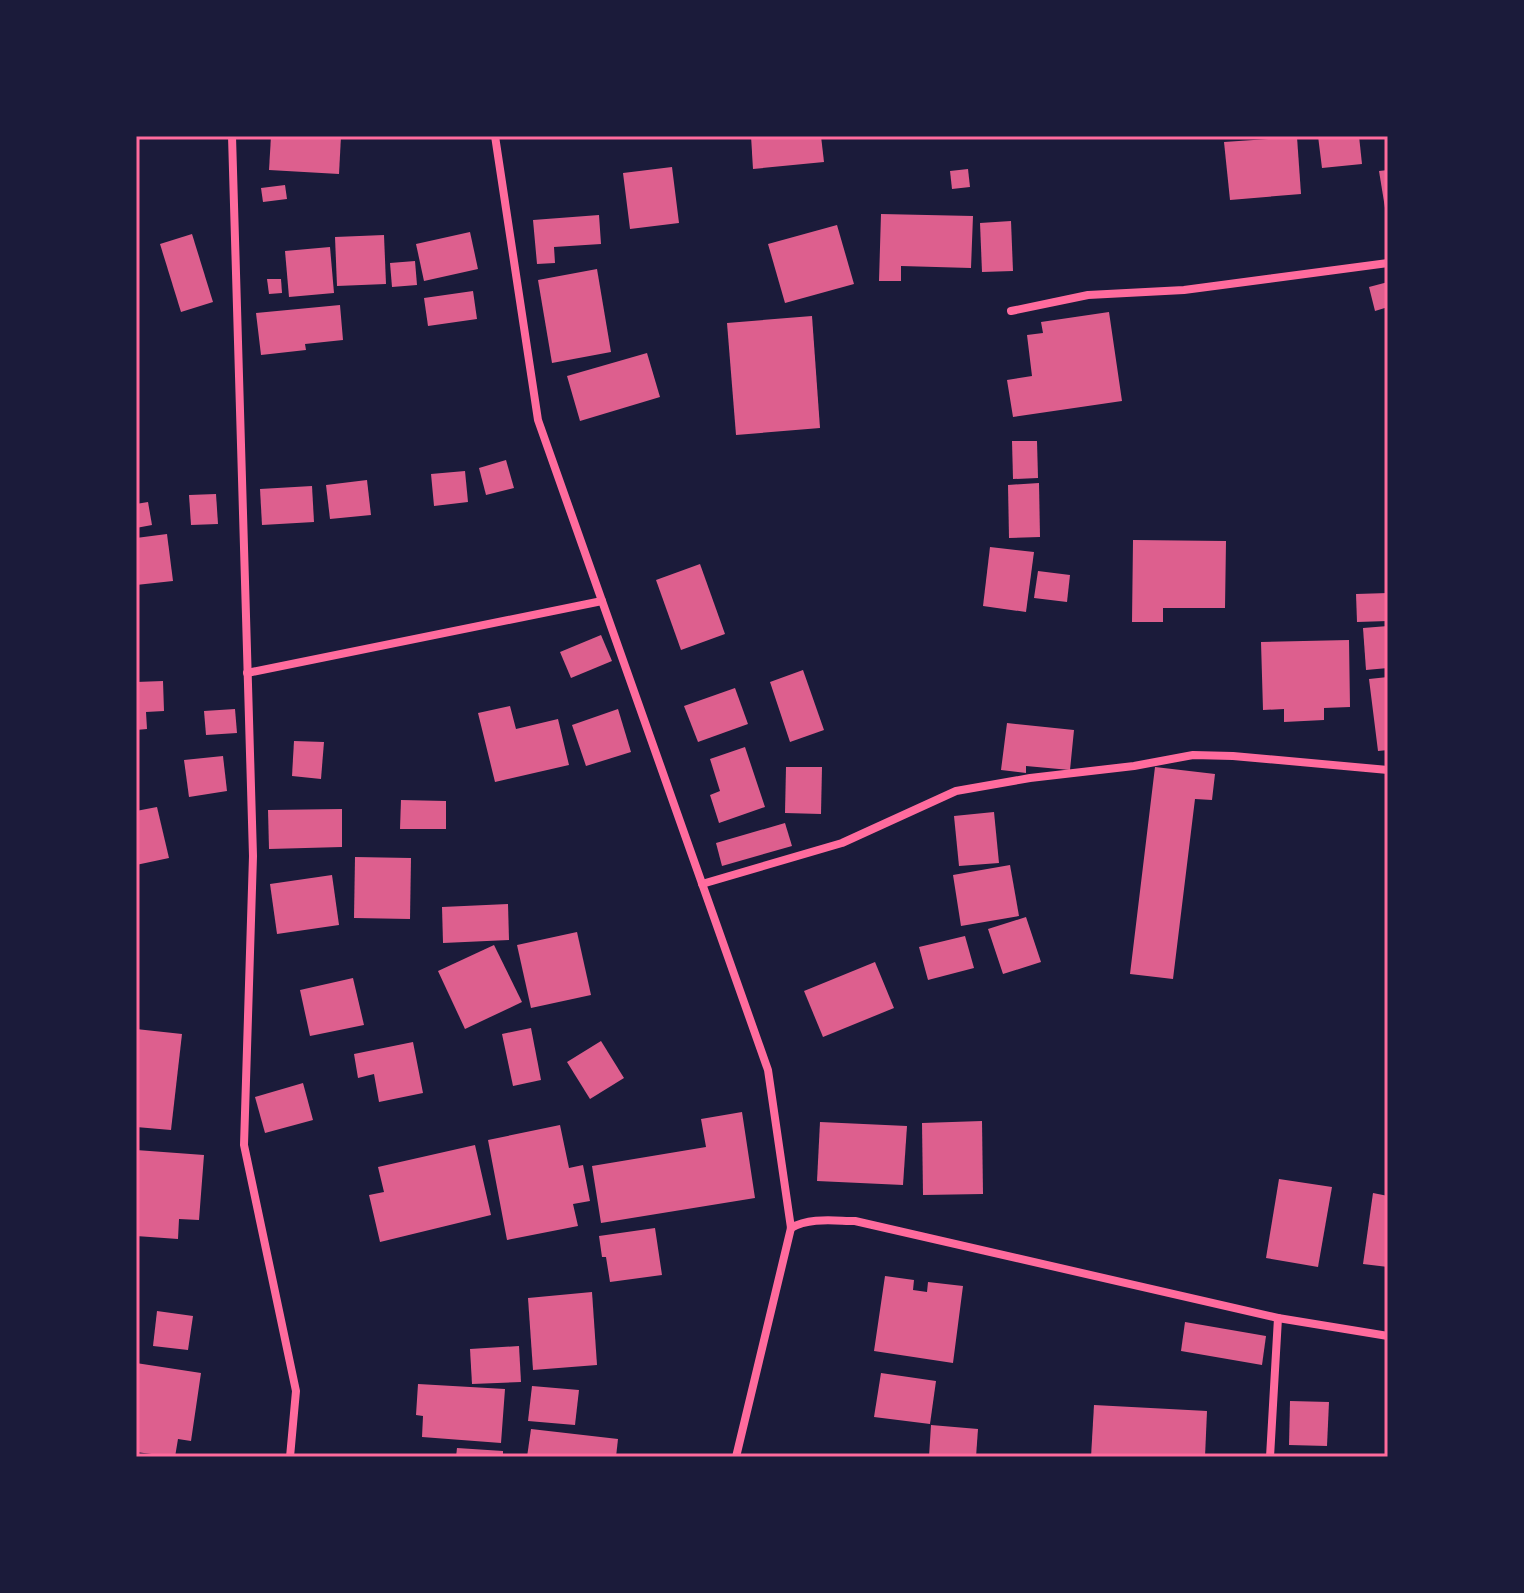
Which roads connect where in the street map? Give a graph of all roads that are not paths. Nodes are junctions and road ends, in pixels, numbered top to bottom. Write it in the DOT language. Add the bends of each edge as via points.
graph roads {
  1 [pos="232,136"];
  2 [pos="495,136"];
  3 [pos="1388,263"];
  4 [pos="1011,311"];
  5 [pos="602,601"];
  6 [pos="247,673"];
  7 [pos="1388,770"];
  8 [pos="702,884"];
  9 [pos="791,1228"];
  10 [pos="1278,1318"];
  11 [pos="1388,1336"];
  12 [pos="290,1457"];
  13 [pos="736,1457"];
  14 [pos="1270,1457"];
  1 -- 6 [label="street"];
  2 -- 5 [label="street" via="538,420"];
  3 -- 4 [label="street" via="1184,290 1088,295"];
  5 -- 6 [label="street"];
  5 -- 8 [label="street"];
  6 -- 12 [label="street" via="253,856 244,1145 296,1391"];
  7 -- 8 [label="street" via="1193,755 1030,778 956,791 842,843"];
  8 -- 9 [label="street" via="768,1070"];
  9 -- 10 [label="street" via="812,1221 855,1221"];
  9 -- 13 [label="street"];
  10 -- 11 [label="street"];
  10 -- 14 [label="street"];
}
